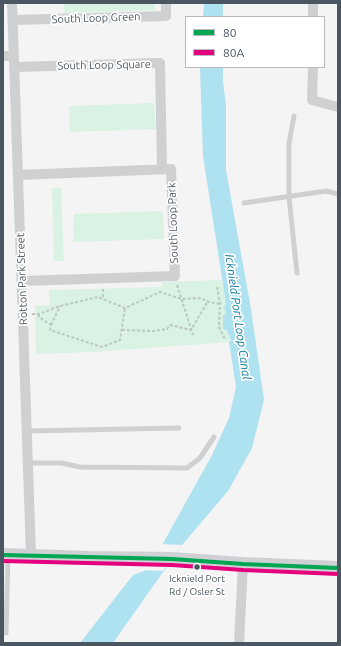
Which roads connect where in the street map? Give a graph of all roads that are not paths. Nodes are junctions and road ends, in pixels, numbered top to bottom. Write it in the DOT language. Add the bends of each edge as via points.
graph roads {
  1 [pos="12,3"];
  2 [pos="166,3"];
  3 [pos="313,3"];
  4 [pos="313,16"];
  5 [pos="13,20"];
  6 [pos="3,56"];
  7 [pos="14,56"];
  8 [pos="15,67"];
  9 [pos="313,68"];
  10 [pos="338,107"];
  11 [pos="294,116"];
  12 [pos="162,169"];
  13 [pos="18,175"];
  14 [pos="338,194"];
  15 [pos="289,196"];
  16 [pos="244,203"];
  17 [pos="297,273"];
  18 [pos="22,281"];
  19 [pos="180,428"];
  20 [pos="27,431"];
  21 [pos="214,438"];
  22 [pos="28,462"];
  23 [pos="5,555"];
  24 [pos="31,555"];
  25 [pos="243,564"];
  26 [pos="338,568"];
  27 [pos="6,633"];
  28 [pos="239,643"];
  1 -- 5 [label="street, Rotton Park Street"];
  2 -- 5 [label="street, South Loop Green" via="166,16"];
  3 -- 4 [label="street"];
  5 -- 7 [label="street, Rotton Park Street"];
  6 -- 7 [label="street"];
  7 -- 8 [label="street, Rotton Park Street"];
  8 -- 12 [label="street, South Loop Square" via="160,63"];
  8 -- 13 [label="street, Rotton Park Street"];
  9 -- 10 [label="street" via="312,100"];
  11 -- 15 [label="lane" via="289,144"];
  12 -- 13 [label="street, South Loop Park"];
  12 -- 18 [label="street, South Loop Park" via="171,169 175,276"];
  13 -- 18 [label="street, Rotton Park Street"];
  14 -- 15 [label="lane" via="326,192"];
  15 -- 16 [label="lane"];
  15 -- 17 [label="lane"];
  18 -- 20 [label="street, Rotton Park Street"];
  19 -- 20 [label="lane"];
  20 -- 22 [label="street, Rotton Park Street"];
  21 -- 22 [label="lane" via="200,458 187,468 80,467 61,463"];
  22 -- 24 [label="street, Rotton Park Street"];
  23 -- 24 [label="main road"];
  23 -- 27 [label="lane"];
  24 -- 25 [label="main road"];
  25 -- 26 [label="main road"];
  25 -- 28 [label="street"];
}
